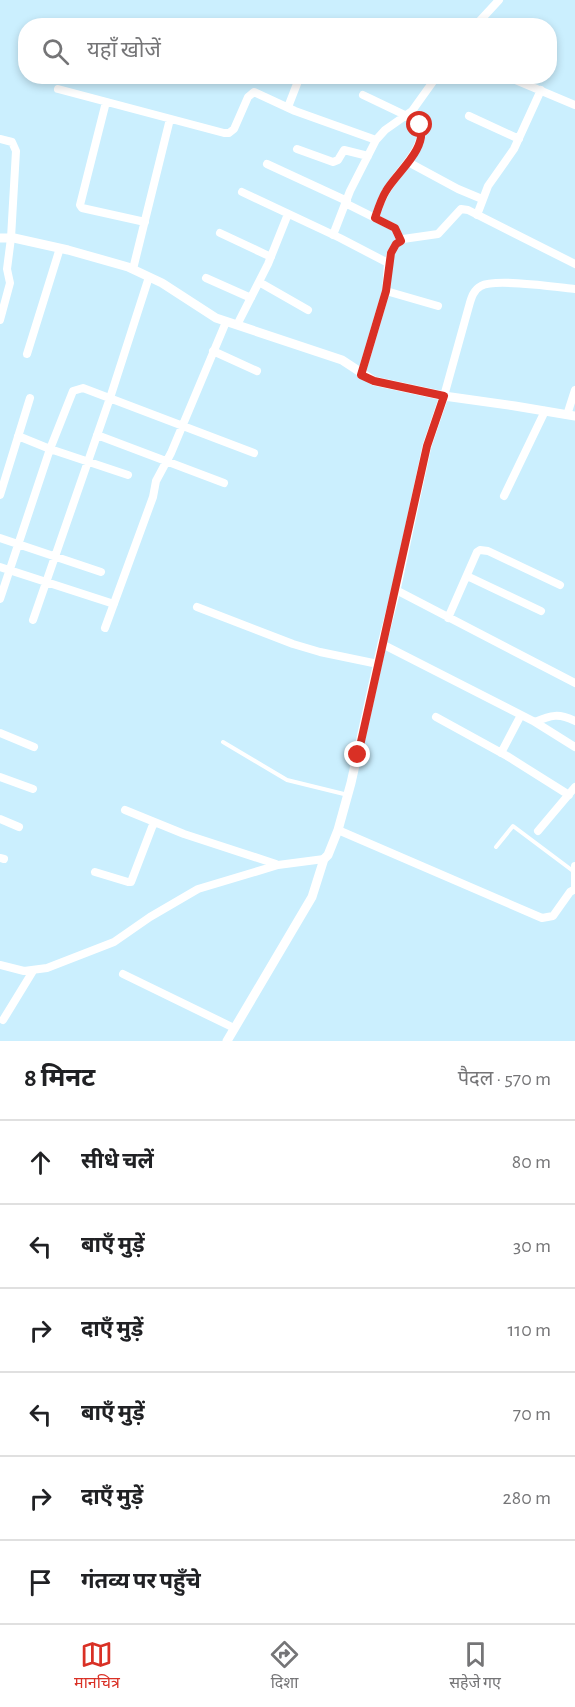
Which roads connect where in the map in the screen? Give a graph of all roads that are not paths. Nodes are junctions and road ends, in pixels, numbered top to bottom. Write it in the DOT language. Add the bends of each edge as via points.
graph roads {
  1 [pos="498,0"];
  2 [pos="483,18"];
  3 [pos="297,84"];
  4 [pos="433,84"];
  5 [pos="526,84"];
  6 [pos="58,89"];
  7 [pos="541,90"];
  8 [pos="363,95"];
  9 [pos="106,102"];
  10 [pos="575,105"];
  11 [pos="288,107"];
  12 [pos="407,116"];
  13 [pos="469,116"];
  14 [pos="170,119"];
  15 [pos="0,139"];
  16 [pos="519,139"];
  17 [pos="376,140"];
  18 [pos="297,149"];
  19 [pos="368,156"];
  20 [pos="408,162"];
  21 [pos="267,165"];
  22 [pos="242,192"];
  23 [pos="482,199"];
  24 [pos="346,202"];
  25 [pos="288,214"];
  26 [pos="477,215"];
  27 [pos="375,218"];
  28 [pos="145,222"];
  29 [pos="220,233"];
  30 [pos="333,235"];
  31 [pos="0,238"];
  32 [pos="11,238"];
  33 [pos="401,241"];
  34 [pos="60,248"];
  35 [pos="271,256"];
  36 [pos="388,263"];
  37 [pos="575,264"];
  38 [pos="133,269"];
  39 [pos="149,277"];
  40 [pos="206,278"];
  41 [pos="259,282"];
  42 [pos="575,288"];
  43 [pos="386,291"];
  44 [pos="251,298"];
  45 [pos="438,306"];
  46 [pos="308,310"];
  47 [pos="0,320"];
  48 [pos="226,322"];
  49 [pos="237,326"];
  50 [pos="213,351"];
  51 [pos="27,354"];
  52 [pos="257,371"];
  53 [pos="361,375"];
  54 [pos="575,390"];
  55 [pos="444,396"];
  56 [pos="30,398"];
  57 [pos="110,398"];
  58 [pos="545,411"];
  59 [pos="571,415"];
  60 [pos="182,425"];
  61 [pos="97,435"];
  62 [pos="18,436"];
  63 [pos="50,449"];
  64 [pos="254,453"];
  65 [pos="87,461"];
  66 [pos="166,461"];
  67 [pos="128,475"];
  68 [pos="224,483"];
  69 [pos="0,495"];
  70 [pos="504,496"];
  71 [pos="0,538"];
  72 [pos="19,544"];
  73 [pos="54,555"];
  74 [pos="0,567"];
  75 [pos="10,570"];
  76 [pos="101,572"];
  77 [pos="467,576"];
  78 [pos="46,582"];
  79 [pos="560,585"];
  80 [pos="396,590"];
  81 [pos="0,599"];
  82 [pos="114,604"];
  83 [pos="197,607"];
  84 [pos="541,611"];
  85 [pos="448,618"];
  86 [pos="33,620"];
  87 [pos="105,628"];
  88 [pos="382,644"];
  89 [pos="378,664"];
  90 [pos="575,683"];
  91 [pos="521,715"];
  92 [pos="436,717"];
  93 [pos="535,722"];
  94 [pos="575,722"];
  95 [pos="0,733"];
  96 [pos="223,742"];
  97 [pos="34,747"];
  98 [pos="575,747"];
  99 [pos="501,753"];
  100 [pos="0,777"];
  101 [pos="575,787"];
  102 [pos="33,789"];
  103 [pos="348,795"];
  104 [pos="568,795"];
  105 [pos="125,810"];
  106 [pos="0,819"];
  107 [pos="154,822"];
  108 [pos="19,827"];
  109 [pos="338,830"];
  110 [pos="538,831"];
  111 [pos="496,847"];
  112 [pos="324,859"];
  113 [pos="278,865"];
  114 [pos="574,869"];
  115 [pos="96,872"];
  116 [pos="575,889"];
  117 [pos="0,965"];
  118 [pos="33,971"];
  119 [pos="123,974"];
  120 [pos="3,1020"];
  121 [pos="234,1028"];
  122 [pos="227,1041"];
  1 -- 2 [label="street"];
  3 -- 11 [label="street"];
  4 -- 12 [label="street"];
  5 -- 7 [label="street"];
  6 -- 9 [label="street"];
  7 -- 10 [label="street"];
  7 -- 16 [label="street"];
  8 -- 12 [label="street"];
  9 -- 14 [label="street"];
  9 -- 28 [label="street" via="81,207"];
  11 -- 14 [label="street" via="250,94 238,123 229,133"];
  11 -- 17 [label="street"];
  12 -- 17 [label="street"];
  12 -- 20 [label="street" via="422,127 421,139"];
  13 -- 16 [label="street"];
  14 -- 28 [label="street"];
  15 -- 32 [label="street" via="12,142 16,151"];
  16 -- 23 [label="street"];
  17 -- 19 [label="street"];
  18 -- 19 [label="street" via="333,162 344,150"];
  19 -- 24 [label="street"];
  20 -- 23 [label="street"];
  20 -- 27 [label="street" via="384,194"];
  21 -- 24 [label="street"];
  22 -- 25 [label="street"];
  23 -- 26 [label="street"];
  24 -- 27 [label="street"];
  24 -- 30 [label="street"];
  25 -- 30 [label="street"];
  25 -- 35 [label="street"];
  26 -- 33 [label="street" via="461,209 438,234"];
  26 -- 37 [label="street"];
  27 -- 33 [label="street" via="395,228"];
  28 -- 38 [label="street"];
  29 -- 35 [label="street"];
  30 -- 36 [label="street"];
  31 -- 32 [label="street"];
  32 -- 34 [label="street"];
  32 -- 47 [label="street" via="7,268 10,283"];
  33 -- 36 [label="street"];
  34 -- 38 [label="street"];
  34 -- 51 [label="street"];
  35 -- 41 [label="street"];
  36 -- 43 [label="street"];
  38 -- 39 [label="street"];
  39 -- 48 [label="street"];
  39 -- 57 [label="street"];
  40 -- 44 [label="street"];
  41 -- 44 [label="street"];
  41 -- 46 [label="street"];
  42 -- 55 [label="street" via="495,283 481,286 469,306"];
  43 -- 45 [label="street"];
  43 -- 53 [label="street"];
  44 -- 49 [label="street"];
  48 -- 49 [label="street"];
  48 -- 50 [label="street"];
  49 -- 53 [label="street" via="342,360"];
  50 -- 52 [label="street"];
  50 -- 60 [label="street"];
  53 -- 55 [label="street"];
  54 -- 59 [label="street"];
  55 -- 58 [label="street"];
  55 -- 80 [label="street" via="427,446"];
  56 -- 62 [label="street"];
  57 -- 60 [label="street"];
  57 -- 61 [label="street"];
  57 -- 63 [label="street" via="83,388 74,391"];
  58 -- 59 [label="street"];
  58 -- 70 [label="street"];
  60 -- 64 [label="street"];
  60 -- 66 [label="street"];
  61 -- 65 [label="street"];
  61 -- 66 [label="street"];
  62 -- 63 [label="street"];
  62 -- 69 [label="street"];
  63 -- 65 [label="street"];
  63 -- 72 [label="street"];
  65 -- 67 [label="street"];
  65 -- 73 [label="street"];
  66 -- 68 [label="street"];
  66 -- 82 [label="street"];
  71 -- 72 [label="street"];
  72 -- 73 [label="street"];
  72 -- 75 [label="street"];
  73 -- 76 [label="street"];
  73 -- 78 [label="street"];
  74 -- 75 [label="street"];
  75 -- 78 [label="street"];
  75 -- 81 [label="street"];
  77 -- 79 [label="street" via="477,552 483,550"];
  77 -- 84 [label="street"];
  77 -- 85 [label="street"];
  78 -- 82 [label="street"];
  78 -- 86 [label="street"];
  80 -- 85 [label="street"];
  80 -- 88 [label="street"];
  82 -- 87 [label="street"];
  83 -- 89 [label="street" via="293,644"];
  85 -- 90 [label="street"];
  88 -- 89 [label="street"];
  88 -- 91 [label="street"];
  89 -- 103 [label="street"];
  91 -- 93 [label="street"];
  91 -- 99 [label="street"];
  92 -- 99 [label="street"];
  93 -- 94 [label="street" via="556,714"];
  93 -- 98 [label="street"];
  95 -- 97 [label="street"];
  96 -- 103 [label="lane" via="287,780"];
  99 -- 104 [label="street"];
  100 -- 102 [label="street"];
  101 -- 104 [label="street"];
  103 -- 109 [label="street"];
  104 -- 110 [label="street"];
  105 -- 107 [label="street"];
  106 -- 108 [label="street"];
  107 -- 113 [label="street"];
  107 -- 115 [label="street" via="131,882"];
  109 -- 112 [label="street"];
  109 -- 116 [label="street" via="542,918 558,912"];
  111 -- 114 [label="lane" via="513,826"];
  112 -- 113 [label="street"];
  112 -- 121 [label="street" via="312,897"];
  113 -- 118 [label="street" via="198,889 114,942"];
  114 -- 116 [label="street"];
  117 -- 118 [label="street"];
  118 -- 120 [label="street"];
  119 -- 121 [label="street"];
  121 -- 122 [label="street"];
}
